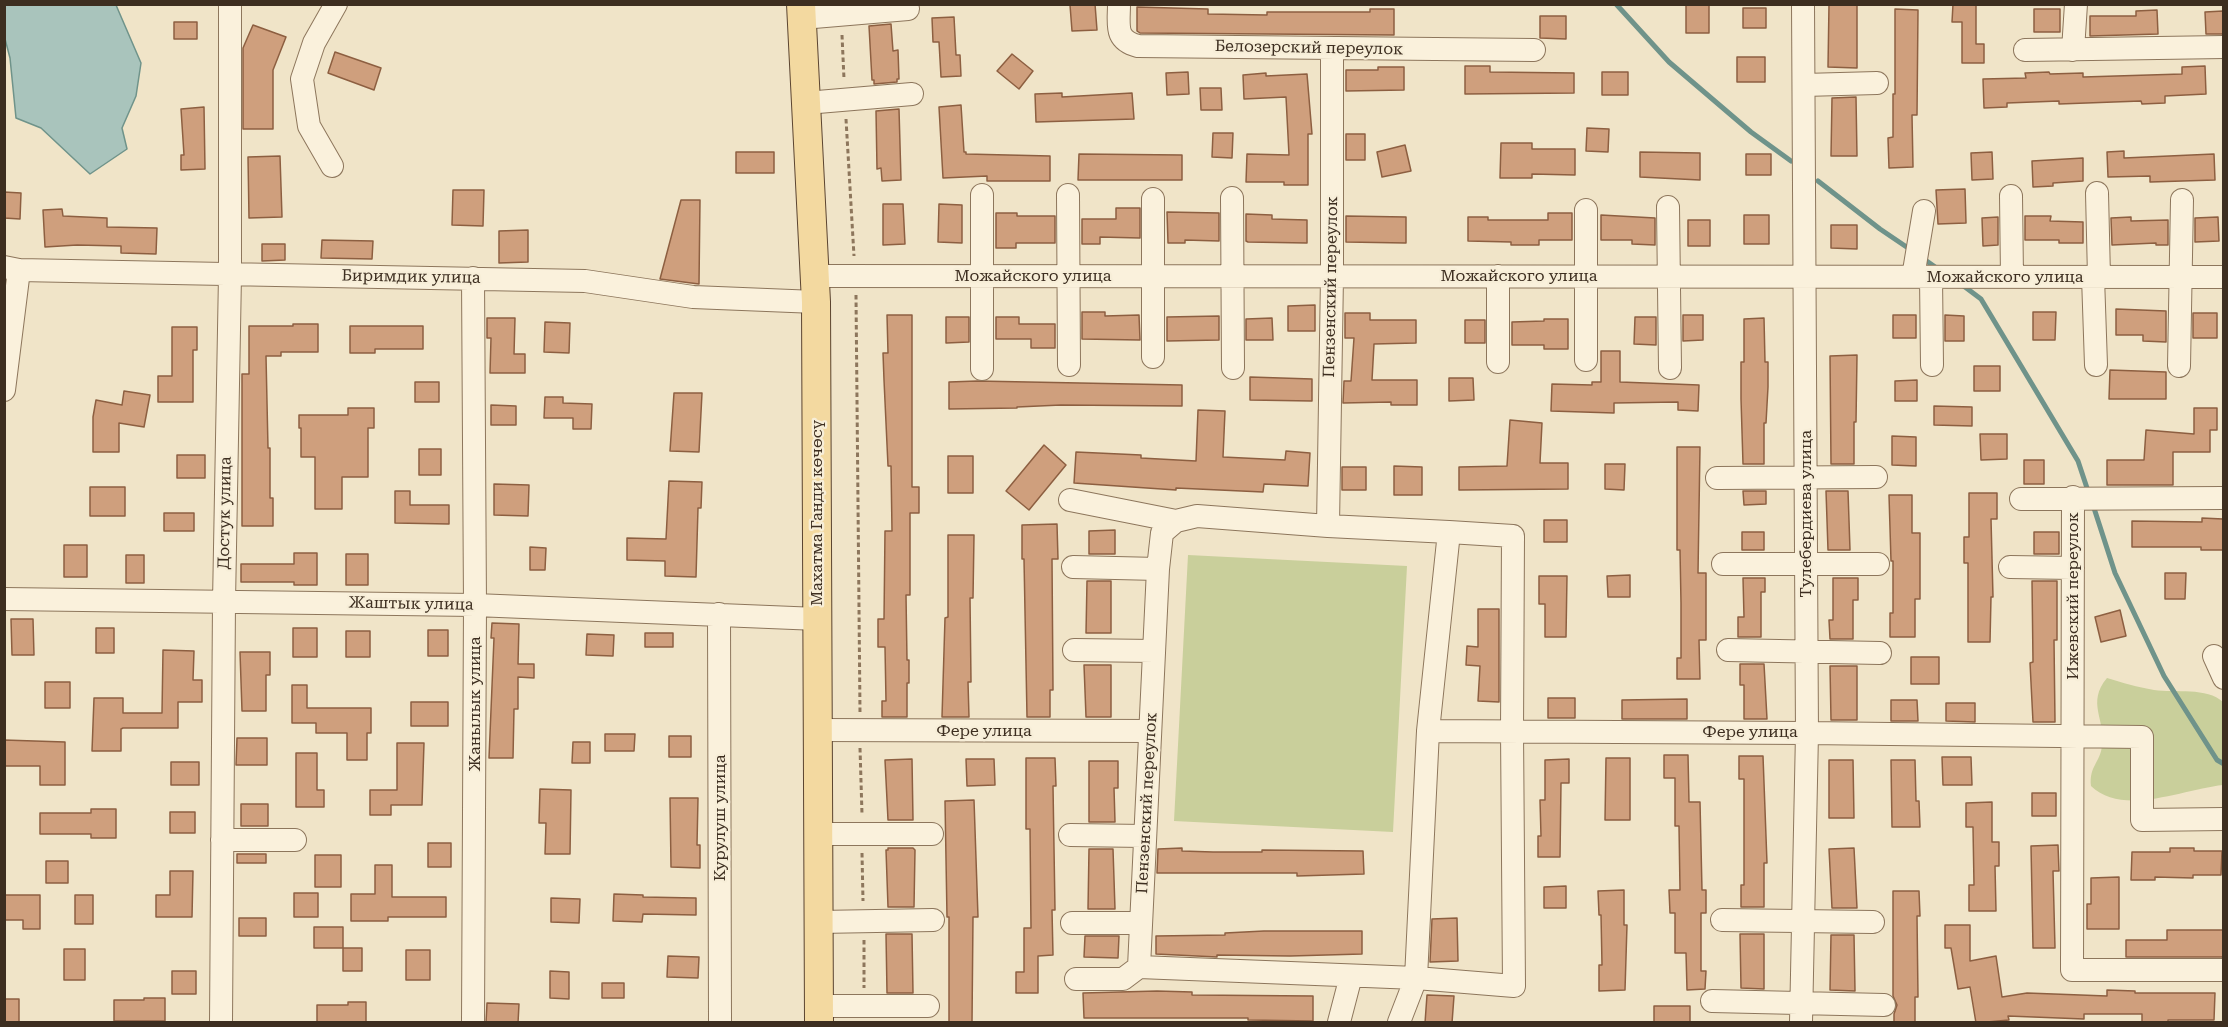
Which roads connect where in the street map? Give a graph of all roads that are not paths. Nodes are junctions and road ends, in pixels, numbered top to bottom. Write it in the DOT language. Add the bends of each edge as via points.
graph roads {
  1 [pos="230,4"];
  2 [pos="336,4"];
  3 [pos="1119,4"];
  4 [pos="1803,4"];
  5 [pos="2076,4"];
  6 [pos="908,9"];
  7 [pos="802,11"];
  8 [pos="2223,47"];
  9 [pos="1332,48"];
  10 [pos="1534,50"];
  11 [pos="2025,50"];
  12 [pos="2073,50"];
  13 [pos="1877,83"];
  14 [pos="1804,85"];
  15 [pos="912,94"];
  16 [pos="806,103"];
  17 [pos="332,166"];
  18 [pos="2097,193"];
  19 [pos="982,195"];
  20 [pos="1068,195"];
  21 [pos="2011,196"];
  22 [pos="1232,198"];
  23 [pos="1153,199"];
  24 [pos="2182,200"];
  25 [pos="1668,207"];
  26 [pos="1586,210"];
  27 [pos="1924,211"];
  28 [pos="12,268"];
  29 [pos="230,275"];
  30 [pos="981,276"];
  31 [pos="1068,276"];
  32 [pos="1152,276"];
  33 [pos="1233,276"];
  34 [pos="1332,276"];
  35 [pos="1498,276"];
  36 [pos="1586,276"];
  37 [pos="1670,276"];
  38 [pos="1805,277"];
  39 [pos="1922,277"];
  40 [pos="2012,277"];
  41 [pos="2096,277"];
  42 [pos="2181,277"];
  43 [pos="2223,277"];
  44 [pos="473,278"];
  45 [pos="815,289"];
  46 [pos="1153,357"];
  47 [pos="1586,360"];
  48 [pos="1498,362"];
  49 [pos="1069,365"];
  50 [pos="1932,365"];
  51 [pos="2096,365"];
  52 [pos="2179,366"];
  53 [pos="1233,368"];
  54 [pos="1670,368"];
  55 [pos="982,369"];
  56 [pos="4,390"];
  57 [pos="1876,477"];
  58 [pos="1717,478"];
  59 [pos="1806,478"];
  60 [pos="2073,497"];
  61 [pos="2223,498"];
  62 [pos="2021,499"];
  63 [pos="1070,500"];
  64 [pos="1176,521"];
  65 [pos="1328,526"];
  66 [pos="1449,532"];
  67 [pos="1723,564"];
  68 [pos="1806,564"];
  69 [pos="1878,564"];
  70 [pos="1073,567"];
  71 [pos="2010,567"];
  72 [pos="2073,568"];
  73 [pos="1158,569"];
  74 [pos="4,599"];
  75 [pos="224,602"];
  76 [pos="476,605"];
  77 [pos="719,614"];
  78 [pos="818,619"];
  79 [pos="1074,650"];
  80 [pos="1728,650"];
  81 [pos="1154,651"];
  82 [pos="1806,651"];
  83 [pos="1880,652"];
  84 [pos="2214,656"];
  85 [pos="2223,678"];
  86 [pos="818,730"];
  87 [pos="1150,731"];
  88 [pos="1428,731"];
  89 [pos="1512,731"];
  90 [pos="1807,733"];
  91 [pos="2072,736"];
  92 [pos="2223,819"];
  93 [pos="819,834"];
  94 [pos="932,834"];
  95 [pos="1070,836"];
  96 [pos="1145,836"];
  97 [pos="222,840"];
  98 [pos="295,840"];
  99 [pos="933,920"];
  100 [pos="1722,920"];
  101 [pos="819,922"];
  102 [pos="1803,922"];
  103 [pos="1873,922"];
  104 [pos="1072,923"];
  105 [pos="1141,923"];
  106 [pos="1139,967"];
  107 [pos="2223,970"];
  108 [pos="1351,976"];
  109 [pos="1416,978"];
  110 [pos="1076,979"];
  111 [pos="1712,1001"];
  112 [pos="1884,1005"];
  113 [pos="928,1006"];
  114 [pos="1801,1013"];
  115 [pos="819,1014"];
  116 [pos="221,1023"];
  117 [pos="473,1023"];
  118 [pos="720,1023"];
  119 [pos="1339,1023"];
  120 [pos="1399,1023"];
  1 -- 29 [label="street, Достук улица"];
  2 -- 17 [label="street" via="314,42 302,79 309,126"];
  3 -- 9 [label="street, Белозерский переулок" via="1119,34 1126,43 1138,46"];
  4 -- 14 [label="street, Тулебердиева улица"];
  5 -- 12 [label="street"];
  6 -- 7 [label="street" via="841,15"];
  7 -- 16 [label="main road, Махатма Ганди көчөсү"];
  8 -- 12 [label="street"];
  9 -- 10 [label="street, Белозерский переулок"];
  9 -- 34 [label="street, Пензенский переулок"];
  11 -- 12 [label="street"];
  13 -- 14 [label="street"];
  14 -- 38 [label="street, Тулебердиева улица"];
  15 -- 16 [label="street"];
  16 -- 45 [label="main road, Махатма Ганди көчөсү"];
  18 -- 41 [label="street"];
  19 -- 30 [label="street"];
  20 -- 31 [label="street"];
  21 -- 40 [label="street"];
  22 -- 33 [label="street"];
  23 -- 32 [label="street"];
  24 -- 42 [label="street"];
  25 -- 37 [label="street"];
  26 -- 36 [label="street"];
  27 -- 39 [label="street"];
  28 -- 29 [label="street, Биримдик улица"];
  28 -- 56 [label="street"];
  29 -- 44 [label="street, Биримдик улица"];
  29 -- 75 [label="street, Достук улица"];
  30 -- 31 [label="street, Можайского улица"];
  30 -- 45 [label="street, Можайского улица" via="856,276"];
  30 -- 55 [label="street"];
  31 -- 32 [label="street, Можайского улица"];
  31 -- 49 [label="street"];
  32 -- 33 [label="street, Можайского улица"];
  32 -- 46 [label="street"];
  33 -- 34 [label="street, Можайского улица"];
  33 -- 53 [label="street"];
  34 -- 35 [label="street, Можайского улица"];
  34 -- 65 [label="street, Пензенский переулок"];
  35 -- 36 [label="street, Можайского улица"];
  35 -- 48 [label="street"];
  36 -- 37 [label="street, Можайского улица"];
  36 -- 47 [label="street"];
  37 -- 38 [label="street, Можайского улица"];
  37 -- 54 [label="street"];
  38 -- 39 [label="street, Можайского улица"];
  38 -- 59 [label="street, Тулебердиева улица"];
  39 -- 40 [label="street, Можайского улица"];
  39 -- 50 [label="street"];
  40 -- 41 [label="street, Можайского улица"];
  41 -- 42 [label="street, Можайского улица"];
  41 -- 51 [label="street"];
  42 -- 43 [label="street, Можайского улица"];
  42 -- 52 [label="street"];
  44 -- 45 [label="street, Биримдик улица" via="585,281 693,297"];
  44 -- 76 [label="street, Жанылык улица"];
  45 -- 78 [label="main road, Махатма Ганди көчөсү"];
  57 -- 59 [label="street"];
  58 -- 59 [label="street"];
  59 -- 68 [label="street, Тулебердиева улица"];
  60 -- 61 [label="street, Ижевский переулок"];
  60 -- 62 [label="street"];
  60 -- 72 [label="street, Ижевский переулок"];
  63 -- 64 [label="street"];
  64 -- 65 [label="street" via="1197,516"];
  64 -- 73 [label="street, Пензенский переулок" via="1162,533"];
  65 -- 66 [label="street"];
  66 -- 88 [label="street"];
  66 -- 89 [label="street" via="1513,536"];
  67 -- 68 [label="street"];
  68 -- 69 [label="street"];
  68 -- 82 [label="street, Тулебердиева улица"];
  70 -- 73 [label="street"];
  71 -- 72 [label="street"];
  72 -- 91 [label="street, Ижевский переулок"];
  73 -- 81 [label="street, Пензенский переулок"];
  74 -- 75 [label="street, Жаштык улица"];
  75 -- 76 [label="street, Жаштык улица"];
  75 -- 97 [label="street, Достук улица"];
  76 -- 77 [label="street, Жаштык улица"];
  76 -- 117 [label="street, Жанылык улица"];
  77 -- 78 [label="street, Жаштык улица"];
  77 -- 118 [label="street, Курулуш улица"];
  78 -- 86 [label="main road, Махатма Ганди көчөсү"];
  79 -- 81 [label="street"];
  80 -- 82 [label="street"];
  81 -- 87 [label="street, Пензенский переулок"];
  82 -- 83 [label="street"];
  82 -- 90 [label="street, Тулебердиева улица"];
  84 -- 85 [label="street"];
  86 -- 87 [label="street, Фере улица"];
  86 -- 93 [label="main road, Махатма Ганди көчөсү"];
  87 -- 96 [label="street, Пензенский переулок"];
  88 -- 89 [label="street, Фере улица"];
  88 -- 109 [label="street"];
  89 -- 90 [label="street, Фере улица"];
  89 -- 109 [label="street" via="1514,986"];
  90 -- 91 [label="street, Фере улица"];
  90 -- 102 [label="street, Тулебердиева улица"];
  91 -- 92 [label="street" via="2142,737 2142,820"];
  91 -- 107 [label="street, Ижевский переулок" via="2072,970"];
  93 -- 94 [label="street"];
  93 -- 101 [label="main road, Махатма Ганди көчөсү"];
  95 -- 96 [label="street"];
  96 -- 105 [label="street, Пензенский переулок"];
  97 -- 98 [label="street"];
  97 -- 116 [label="street, Достук улица"];
  99 -- 101 [label="street"];
  100 -- 102 [label="street"];
  101 -- 115 [label="main road, Махатма Ганди көчөсү"];
  102 -- 103 [label="street"];
  102 -- 114 [label="street, Тулебердиева улица"];
  104 -- 105 [label="street"];
  105 -- 106 [label="street, Пензенский переулок"];
  106 -- 108 [label="street"];
  106 -- 110 [label="street" via="1123,979"];
  108 -- 109 [label="street"];
  108 -- 119 [label="street"];
  109 -- 120 [label="street"];
  111 -- 114 [label="street"];
  112 -- 114 [label="street"];
  113 -- 115 [label="street" via="864,1006"];
}
